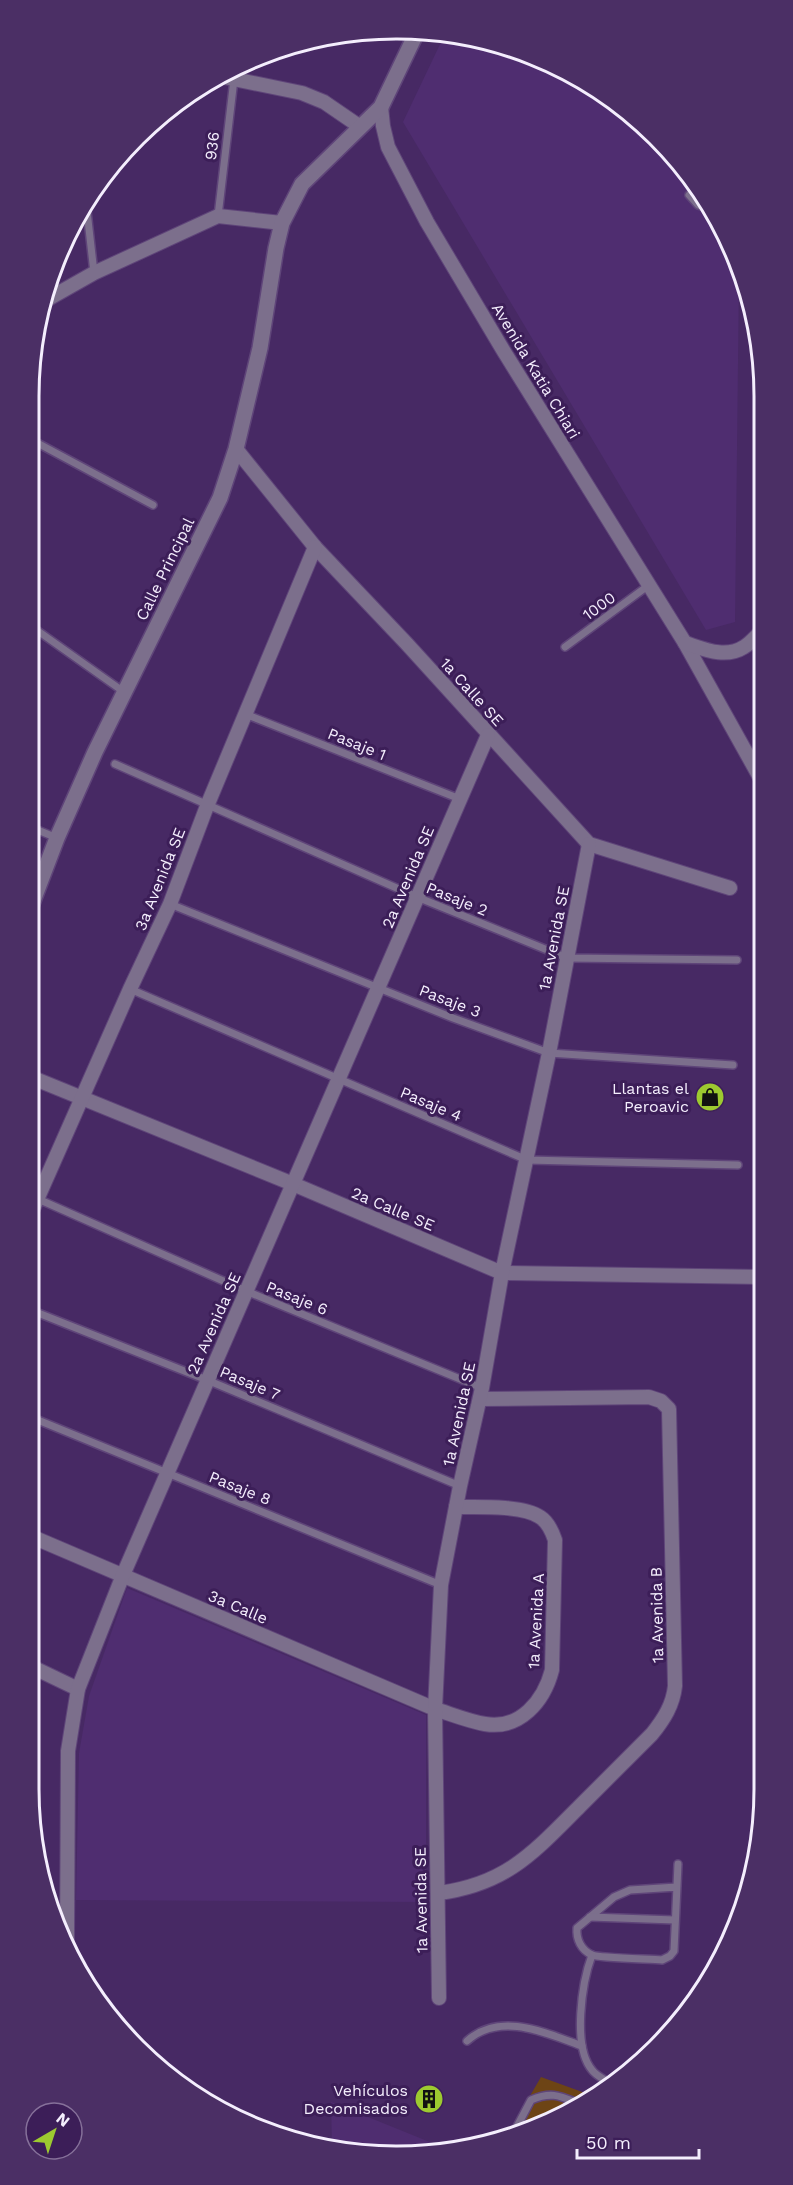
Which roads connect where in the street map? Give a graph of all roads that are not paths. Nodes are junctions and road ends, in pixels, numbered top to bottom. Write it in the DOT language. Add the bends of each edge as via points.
graph roads {
  1 [pos="413,40"];
  2 [pos="234,79"];
  3 [pos="381,107"];
  4 [pos="359,126"];
  5 [pos="689,195"];
  6 [pos="698,205"];
  7 [pos="218,216"];
  8 [pos="88,217"];
  9 [pos="282,224"];
  10 [pos="94,273"];
  11 [pos="54,296"];
  12 [pos="39,444"];
  13 [pos="236,449"];
  14 [pos="153,505"];
  15 [pos="315,547"];
  16 [pos="649,585"];
  17 [pos="39,632"];
  18 [pos="754,639"];
  19 [pos="685,643"];
  20 [pos="565,647"];
  21 [pos="124,692"];
  22 [pos="245,714"];
  23 [pos="488,735"];
  24 [pos="115,764"];
  25 [pos="754,767"];
  26 [pos="460,799"];
  27 [pos="207,806"];
  28 [pos="39,831"];
  29 [pos="57,838"];
  30 [pos="589,844"];
  31 [pos="39,885"];
  32 [pos="730,888"];
  33 [pos="417,897"];
  34 [pos="170,904"];
  35 [pos="567,958"];
  36 [pos="737,960"];
  37 [pos="378,987"];
  38 [pos="130,988"];
  39 [pos="549,1053"];
  40 [pos="733,1065"];
  41 [pos="39,1080"];
  42 [pos="338,1080"];
  43 [pos="83,1097"];
  44 [pos="527,1160"];
  45 [pos="738,1164"];
  46 [pos="293,1184"];
  47 [pos="39,1197"];
  48 [pos="39,1199"];
  49 [pos="502,1273"];
  50 [pos="754,1277"];
  51 [pos="246,1291"];
  52 [pos="39,1313"];
  53 [pos="207,1380"];
  54 [pos="481,1394"];
  55 [pos="39,1421"];
  56 [pos="167,1473"];
  57 [pos="460,1486"];
  58 [pos="456,1507"];
  59 [pos="39,1540"];
  60 [pos="123,1575"];
  61 [pos="441,1585"];
  62 [pos="39,1670"];
  63 [pos="78,1689"];
  64 [pos="435,1709"];
  65 [pos="678,1864"];
  66 [pos="677,1887"];
  67 [pos="439,1893"];
  68 [pos="590,1917"];
  69 [pos="675,1920"];
  70 [pos="67,1927"];
  71 [pos="592,1955"];
  72 [pos="439,1998"];
  73 [pos="467,2041"];
  74 [pos="582,2046"];
  75 [pos="604,2079"];
  76 [pos="571,2100"];
  77 [pos="518,2124"];
  1 -- 3 [label="street"];
  2 -- 4 [label="street" via="302,93 324,102"];
  2 -- 7 [label="lane, 936"];
  3 -- 4 [label="street, Calle Principal"];
  3 -- 16 [label="street, Avenida Katia Chiari" via="388,147 415,200"];
  4 -- 9 [label="street, Calle Principal" via="302,184"];
  5 -- 6 [label="lane"];
  7 -- 9 [label="street"];
  7 -- 10 [label="street"];
  8 -- 10 [label="lane"];
  9 -- 13 [label="street, Calle Principal" via="260,348"];
  10 -- 11 [label="street"];
  12 -- 14 [label="lane"];
  13 -- 15 [label="street, 1a Calle SE"];
  13 -- 21 [label="street, Calle Principal" via="220,498"];
  15 -- 22 [label="street, 3a Avenida SE"];
  15 -- 23 [label="street, 1a Calle SE"];
  16 -- 19 [label="street, Avenida Katia Chiari"];
  16 -- 20 [label="lane, 1000"];
  17 -- 21 [label="lane"];
  18 -- 19 [label="street" via="745,647 727,653"];
  19 -- 25 [label="street, Avenida Katia Chiari"];
  21 -- 29 [label="street, Calle Principal"];
  22 -- 26 [label="lane, Pasaje 1"];
  22 -- 27 [label="street, 3a Avenida SE"];
  23 -- 26 [label="street, 2a Avenida SE"];
  23 -- 30 [label="street, 1a Calle SE"];
  24 -- 27 [label="lane, Pasaje 2"];
  26 -- 33 [label="street, 2a Avenida SE"];
  27 -- 33 [label="lane, Pasaje 2"];
  27 -- 34 [label="street, 3a Avenida SE"];
  28 -- 29 [label="lane"];
  29 -- 31 [label="street, Calle Principal"];
  30 -- 32 [label="street, 1a Calle SE"];
  30 -- 35 [label="street, 1a Avenida SE"];
  33 -- 35 [label="lane, Pasaje 2"];
  33 -- 37 [label="street, 2a Avenida SE"];
  34 -- 37 [label="lane, Pasaje 3"];
  34 -- 38 [label="street, 3a Avenida SE"];
  35 -- 36 [label="lane, Pasaje 2"];
  35 -- 39 [label="street, 1a Avenida SE"];
  37 -- 39 [label="lane, Pasaje 3"];
  37 -- 42 [label="street, 2a Avenida SE"];
  38 -- 42 [label="lane, Pasaje 4"];
  38 -- 43 [label="street, 3a Avenida SE"];
  39 -- 40 [label="lane, Pasaje 3"];
  39 -- 44 [label="street, 1a Avenida SE"];
  41 -- 43 [label="street, 2a Calle SE"];
  42 -- 44 [label="lane, Pasaje 4"];
  42 -- 46 [label="street, 2a Avenida SE"];
  43 -- 46 [label="street, 2a Calle SE"];
  43 -- 47 [label="street, 3a Avenida SE"];
  44 -- 45 [label="lane, Pasaje 4"];
  44 -- 49 [label="street, 1a Avenida SE"];
  46 -- 49 [label="street, 2a Calle SE"];
  46 -- 51 [label="street, 2a Avenida SE"];
  48 -- 51 [label="lane, Pasaje 6"];
  49 -- 50 [label="street, 2a Calle SE"];
  49 -- 54 [label="street, 1a Avenida SE"];
  51 -- 53 [label="street, 2a Avenida SE"];
  51 -- 54 [label="lane, Pasaje 6"];
  52 -- 53 [label="lane, Pasaje 7"];
  53 -- 56 [label="street, 2a Avenida SE"];
  53 -- 57 [label="lane, Pasaje 7"];
  54 -- 57 [label="street, 1a Avenida SE"];
  54 -- 67 [label="street, 1a Avenida B" via="649,1397 669,1409 674,1698 652,1734 529,1856 497,1877"];
  55 -- 56 [label="lane, Pasaje 8"];
  56 -- 60 [label="street, 2a Avenida SE"];
  56 -- 61 [label="lane, Pasaje 8"];
  57 -- 58 [label="street, 1a Avenida SE"];
  58 -- 61 [label="street, 1a Avenida SE"];
  58 -- 64 [label="street, 1a Avenida A" via="527,1512 539,1516 553,1532 552,1670 537,1703 513,1722 487,1725"];
  59 -- 60 [label="street, 3a Calle"];
  60 -- 63 [label="street, 2a Avenida SE"];
  60 -- 64 [label="street, 3a Calle"];
  61 -- 64 [label="street, 1a Avenida SE"];
  62 -- 63 [label="street"];
  63 -- 70 [label="street, 2a Avenida SE" via="68,1751"];
  64 -- 67 [label="street, 1a Avenida SE"];
  65 -- 66 [label="lane"];
  66 -- 68 [label="lane" via="630,1890 614,1897"];
  66 -- 69 [label="lane"];
  67 -- 72 [label="street, 1a Avenida SE"];
  68 -- 69 [label="lane"];
  68 -- 71 [label="lane" via="577,1928 576,1937"];
  69 -- 71 [label="lane" via="674,1951 662,1960"];
  71 -- 74 [label="lane" via="581,1999"];
  73 -- 74 [label="lane" via="496,2026 527,2027"];
  74 -- 75 [label="lane" via="592,2070"];
  76 -- 77 [label="lane" via="544,2094 531,2100"];
}
